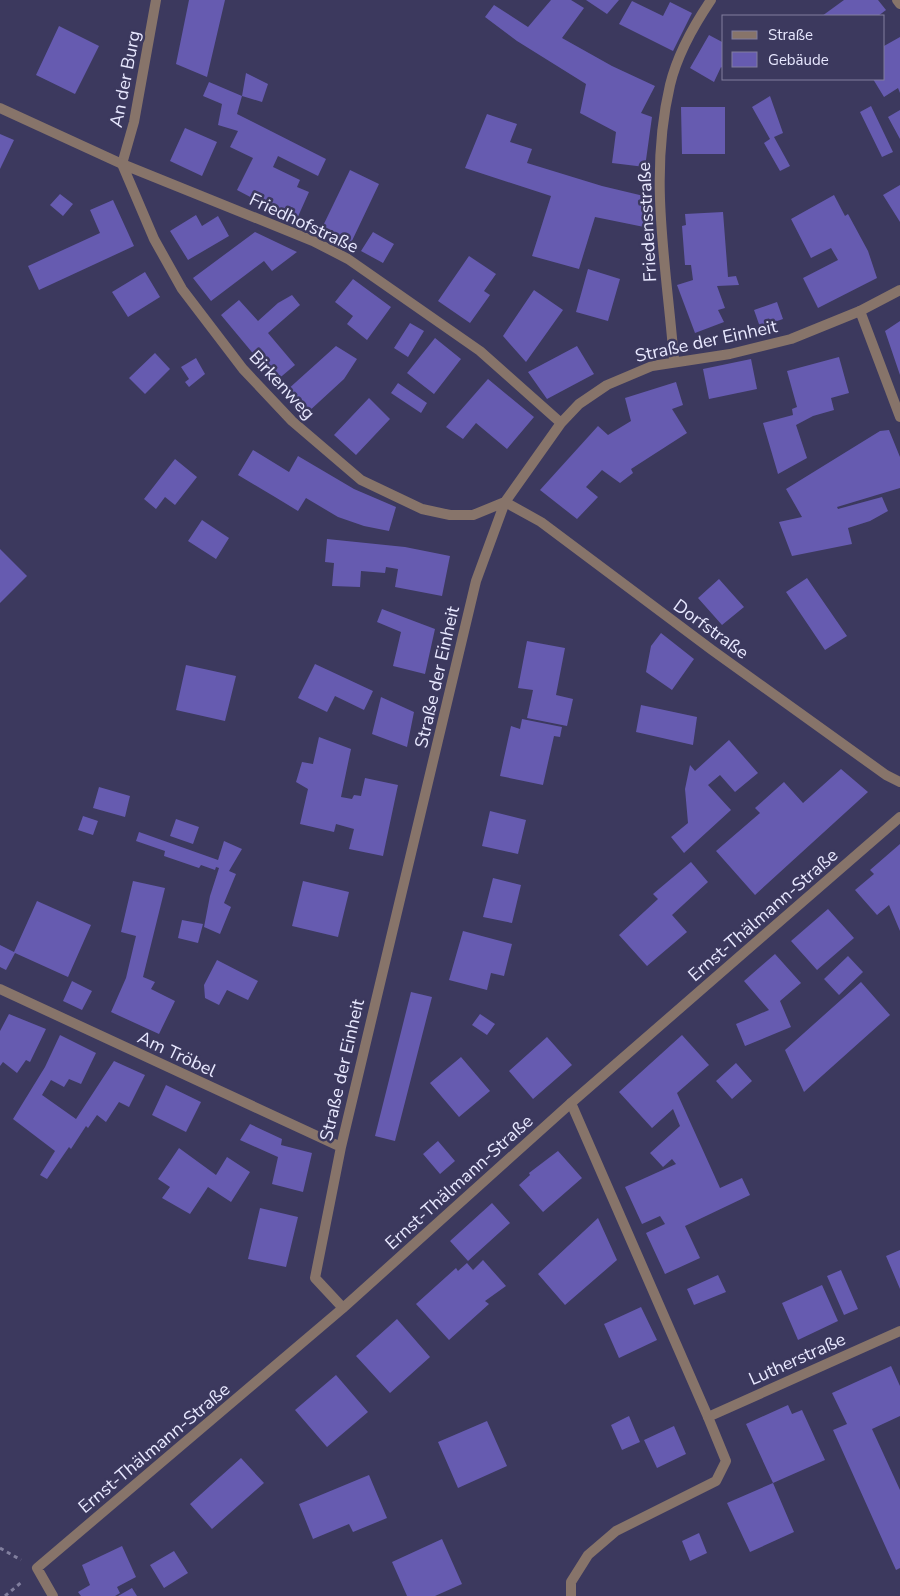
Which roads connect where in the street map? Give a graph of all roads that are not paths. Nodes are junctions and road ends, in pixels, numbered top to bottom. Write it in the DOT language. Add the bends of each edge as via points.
graph roads {
  1 [pos="156,0"];
  2 [pos="711,0"];
  3 [pos="897,0"];
  4 [pos="900,4"];
  5 [pos="0,108"];
  6 [pos="122,164"];
  7 [pos="900,290"];
  8 [pos="860,311"];
  9 [pos="674,361"];
  10 [pos="900,417"];
  11 [pos="561,423"];
  12 [pos="505,502"];
  13 [pos="900,782"];
  14 [pos="900,817"];
  15 [pos="0,989"];
  16 [pos="571,1103"];
  17 [pos="341,1147"];
  18 [pos="342,1308"];
  19 [pos="898,1332"];
  20 [pos="900,1343"];
  21 [pos="708,1417"];
  22 [pos="53,1596"];
  23 [pos="571,1596"];
  1 -- 6 [label="street, An der Burg" via="134,122"];
  2 -- 9 [label="street, Friedensstraße" via="684,49 670,84 658,157 661,233"];
  3 -- 4 [label="street"];
  5 -- 6 [label="street, Friedhofstraße"];
  6 -- 11 [label="street, Friedhofstraße" via="313,241 348,259 480,351"];
  6 -- 12 [label="street, Birkenweg" via="154,239 182,289 243,369 292,421 361,480 422,509 450,515 473,515"];
  7 -- 8 [label="street, Straße der Einheit"];
  8 -- 9 [label="street, Straße der Einheit" via="790,339 730,354"];
  8 -- 10 [label="street"];
  9 -- 11 [label="street, Straße der Einheit" via="652,366 607,385 579,404"];
  11 -- 12 [label="street, Straße der Einheit"];
  12 -- 13 [label="street, Dorfstraße" via="541,522 712,650"];
  12 -- 17 [label="street, Straße der Einheit" via="476,581"];
  14 -- 16 [label="street, Ernst-Thälmann-Straße"];
  15 -- 17 [label="street, Am Tröbel"];
  16 -- 18 [label="street, Ernst-Thälmann-Straße"];
  16 -- 21 [label="street"];
  17 -- 18 [label="street, Straße der Einheit" via="316,1278"];
  18 -- 22 [label="street, Ernst-Thälmann-Straße" via="37,1568"];
  19 -- 20 [label="street"];
  19 -- 21 [label="street, Lutherstraße"];
  21 -- 23 [label="street" via="726,1460 716,1481 616,1531 588,1555 571,1582"];
}
